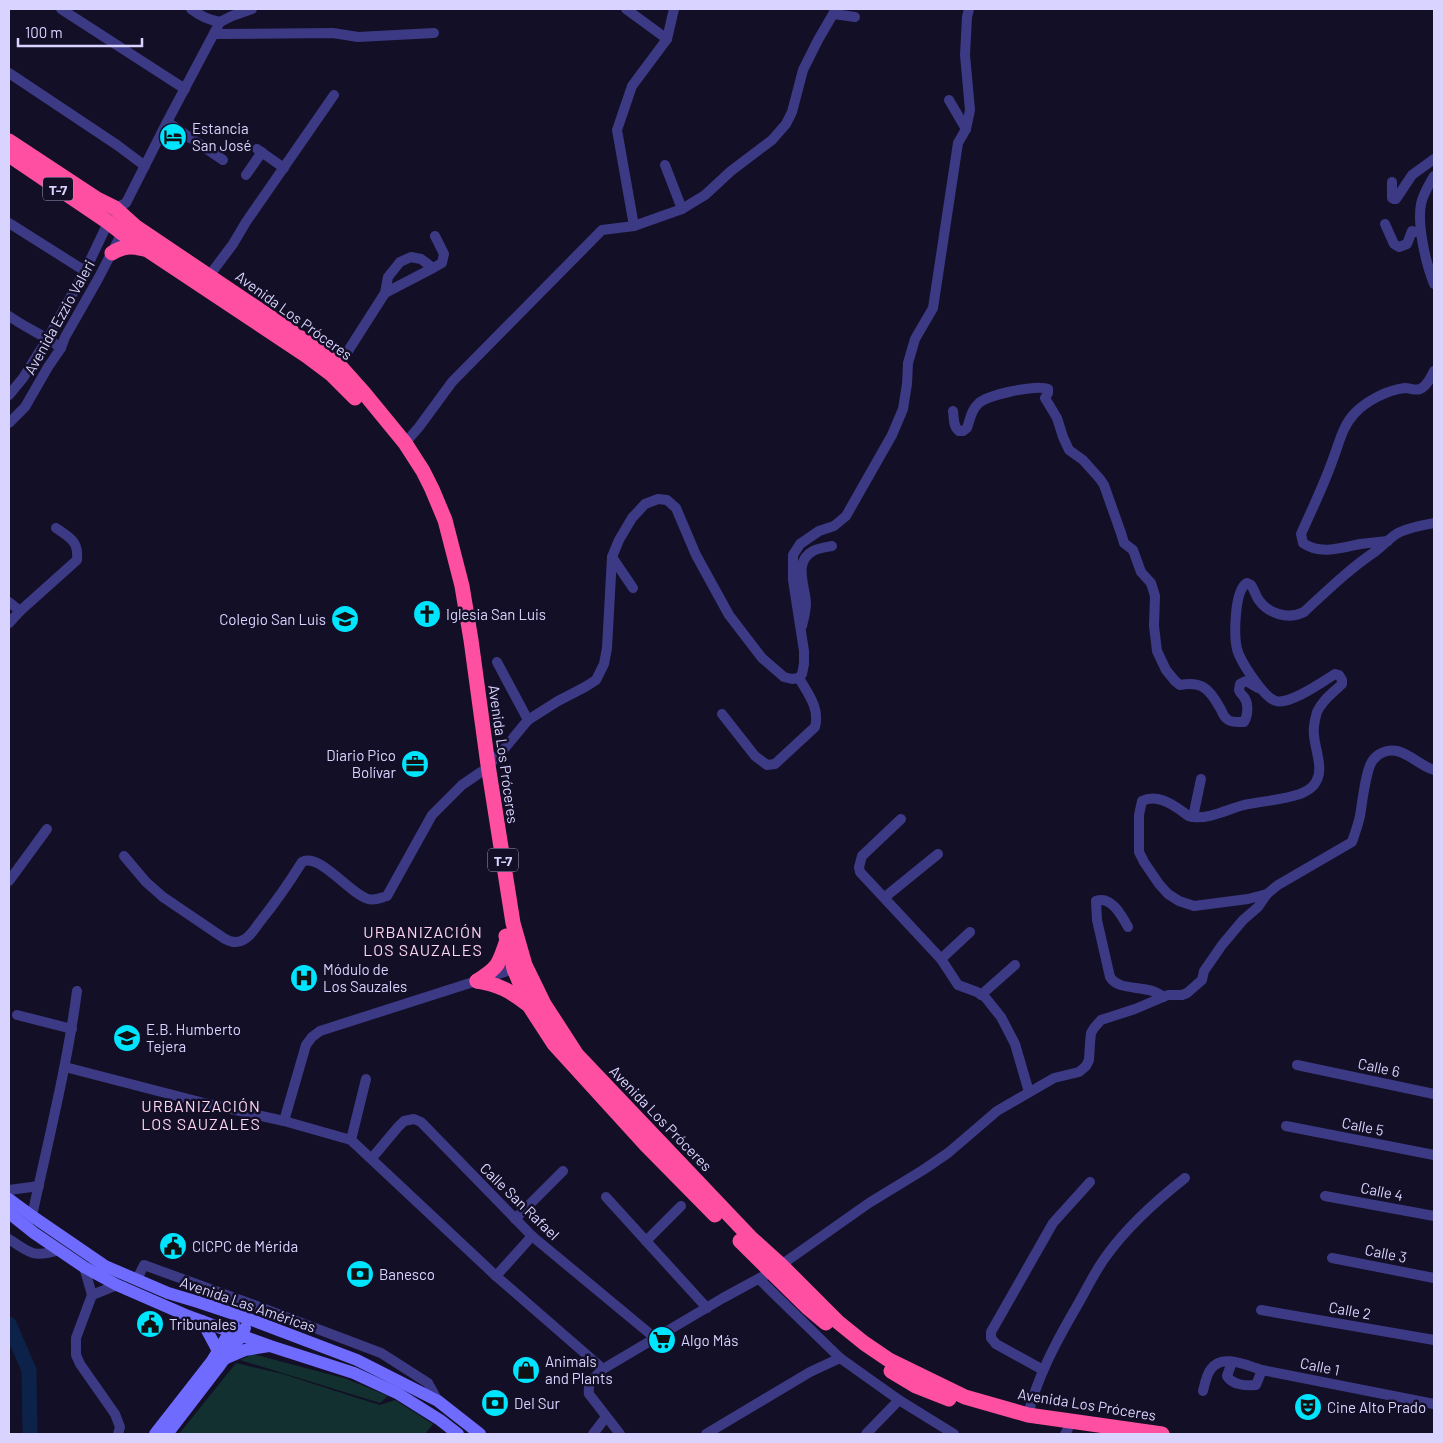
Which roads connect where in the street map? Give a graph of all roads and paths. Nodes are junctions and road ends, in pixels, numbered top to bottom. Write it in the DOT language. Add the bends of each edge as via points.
graph roads {
  1 [pos="61,9"];
  2 [pos="191,9"];
  3 [pos="252,9"];
  4 [pos="626,9"];
  5 [pos="674,9"];
  6 [pos="970,9"];
  7 [pos="835,11"];
  8 [pos="855,17"];
  9 [pos="220,22"];
  10 [pos="434,33"];
  11 [pos="214,34"];
  12 [pos="666,39"];
  13 [pos="9,73"];
  14 [pos="185,89"];
  15 [pos="334,94"];
  16 [pos="949,100"];
  17 [pos="167,122"];
  18 [pos="966,129"];
  19 [pos="9,141"];
  20 [pos="9,155"];
  21 [pos="1434,159"];
  22 [pos="223,160"];
  23 [pos="665,165"];
  24 [pos="145,166"];
  25 [pos="284,168"];
  26 [pos="246,175"];
  27 [pos="1434,176"];
  28 [pos="1392,182"];
  29 [pos="682,209"];
  30 [pos="116,211"];
  31 [pos="9,223"];
  32 [pos="1385,224"];
  33 [pos="125,226"];
  34 [pos="634,226"];
  35 [pos="435,236"];
  36 [pos="1424,241"];
  37 [pos="147,249"];
  38 [pos="112,253"];
  39 [pos="433,268"];
  40 [pos="85,271"];
  41 [pos="209,276"];
  42 [pos="1434,284"];
  43 [pos="385,293"];
  44 [pos="9,316"];
  45 [pos="48,338"];
  46 [pos="61,348"];
  47 [pos="339,365"];
  48 [pos="1434,371"];
  49 [pos="9,394"];
  50 [pos="953,411"];
  51 [pos="9,423"];
  52 [pos="405,443"];
  53 [pos="1434,523"];
  54 [pos="56,528"];
  55 [pos="1389,540"];
  56 [pos="832,546"];
  57 [pos="612,557"];
  58 [pos="633,588"];
  59 [pos="9,602"];
  60 [pos="20,611"];
  61 [pos="9,623"];
  62 [pos="801,630"];
  63 [pos="497,662"];
  64 [pos="799,678"];
  65 [pos="1260,689"];
  66 [pos="722,714"];
  67 [pos="528,720"];
  68 [pos="484,769"];
  69 [pos="1434,770"];
  70 [pos="1201,779"];
  71 [pos="1193,817"];
  72 [pos="901,819"];
  73 [pos="47,829"];
  74 [pos="938,854"];
  75 [pos="124,856"];
  76 [pos="9,881"];
  77 [pos="1267,894"];
  78 [pos="885,897"];
  79 [pos="1128,927"];
  80 [pos="970,932"];
  81 [pos="507,940"];
  82 [pos="940,959"];
  83 [pos="1015,965"];
  84 [pos="519,967"];
  85 [pos="477,981"];
  86 [pos="77,991"];
  87 [pos="981,995"];
  88 [pos="1163,997"];
  89 [pos="530,1007"];
  90 [pos="17,1015"];
  91 [pos="72,1029"];
  92 [pos="1296,1064"];
  93 [pos="65,1067"];
  94 [pos="366,1079"];
  95 [pos="1029,1092"];
  96 [pos="1434,1094"];
  97 [pos="284,1121"];
  98 [pos="1286,1126"];
  99 [pos="352,1140"];
  100 [pos="1434,1155"];
  101 [pos="372,1158"];
  102 [pos="563,1172"];
  103 [pos="1185,1178"];
  104 [pos="1090,1182"];
  105 [pos="38,1186"];
  106 [pos="9,1190"];
  107 [pos="1325,1196"];
  108 [pos="606,1197"];
  109 [pos="9,1199"];
  110 [pos="681,1206"];
  111 [pos="9,1213"];
  112 [pos="1434,1216"];
  113 [pos="515,1219"];
  114 [pos="29,1221"];
  115 [pos="532,1236"];
  116 [pos="9,1239"];
  117 [pos="646,1241"];
  118 [pos="59,1250"];
  119 [pos="1332,1258"];
  120 [pos="84,1267"];
  121 [pos="771,1272"];
  122 [pos="496,1276"];
  123 [pos="1434,1278"];
  124 [pos="137,1279"];
  125 [pos="117,1285"];
  126 [pos="198,1286"];
  127 [pos="92,1295"];
  128 [pos="193,1300"];
  129 [pos="707,1308"];
  130 [pos="1261,1310"];
  131 [pos="244,1318"];
  132 [pos="202,1321"];
  133 [pos="236,1333"];
  134 [pos="655,1338"];
  135 [pos="1434,1340"];
  136 [pos="270,1346"];
  137 [pos="368,1348"];
  138 [pos="840,1358"];
  139 [pos="219,1359"];
  140 [pos="361,1362"];
  141 [pos="1232,1362"];
  142 [pos="603,1369"];
  143 [pos="1043,1370"];
  144 [pos="1262,1370"];
  145 [pos="1203,1391"];
  146 [pos="899,1400"];
  147 [pos="438,1401"];
  148 [pos="1434,1404"];
  149 [pos="1028,1416"];
  150 [pos="606,1417"];
  151 [pos="1067,1432"];
  152 [pos="118,1434"];
  153 [pos="155,1434"];
  154 [pos="167,1434"];
  155 [pos="458,1434"];
  156 [pos="480,1434"];
  157 [pos="593,1434"];
  158 [pos="620,1434"];
  159 [pos="706,1434"];
  160 [pos="866,1434"];
  161 [pos="954,1434"];
  162 [pos="1098,1434"];
  163 [pos="1162,1434"];
  1 -- 14 [label="street"];
  2 -- 9 [label="street"];
  3 -- 9 [label="street"];
  4 -- 12 [label="street"];
  5 -- 12 [label="street"];
  6 -- 18 [label="street" via="966,17 970,110"];
  7 -- 8 [label="street"];
  7 -- 29 [label="street" via="803,70 786,124 772,140 705,195"];
  9 -- 11 [label="street, Avenida Ezzio Valeri"];
  10 -- 11 [label="street" via="358,37 333,32"];
  11 -- 14 [label="street, Avenida Ezzio Valeri"];
  12 -- 34 [label="street" via="632,86 617,130"];
  13 -- 24 [label="street"];
  14 -- 17 [label="street, Avenida Ezzio Valeri"];
  15 -- 25 [label="street"];
  16 -- 18 [label="street"];
  17 -- 22 [label="street"];
  17 -- 24 [label="street, Avenida Ezzio Valeri"];
  18 -- 62 [label="street" via="956,151 933,308 915,339 908,363 903,409 892,435 846,516 800,544 793,555 793,580"];
  19 -- 30 [label="highway, Avenida Los Próceres / T-7"];
  20 -- 30 [label="highway, Avenida Los Próceres / T-7"];
  21 -- 28 [label="street" via="1412,175 1394,200"];
  23 -- 29 [label="street"];
  24 -- 30 [label="street, Avenida Ezzio Valeri"];
  25 -- 26 [label="street" via="260,151"];
  25 -- 41 [label="street"];
  27 -- 36 [label="street" via="1421,204"];
  29 -- 34 [label="street"];
  30 -- 33 [label="highway, Avenida Los Próceres / T-7"];
  30 -- 40 [label="street, Avenida Ezzio Valeri"];
  31 -- 40 [label="street"];
  32 -- 36 [label="street" via="1394,244 1399,247 1407,244 1413,229"];
  33 -- 37 [label="highway, Avenida Los Próceres / T-7"];
  33 -- 38 [label="street, Avenida Ezzio Valeri"];
  33 -- 41 [label="highway, Avenida Los Próceres / T-7" via="136,227"];
  34 -- 52 [label="street" via="602,230 452,382"];
  35 -- 39 [label="street" via="444,254 442,263"];
  36 -- 42 [label="street"];
  37 -- 38 [label="highway" via="129,246"];
  37 -- 68 [label="highway, Avenida Los Próceres / T-7" via="331,374 373,416 398,447 426,497 448,558"];
  38 -- 46 [label="street, Avenida Ezzio Valeri"];
  39 -- 43 [label="street"];
  39 -- 43 [label="street" via="421,259 411,257 400,262 388,277"];
  40 -- 45 [label="street, Avenida Ezzio Valeri"];
  41 -- 47 [label="highway, Avenida Los Próceres / T-7"];
  43 -- 47 [label="street"];
  44 -- 45 [label="street"];
  45 -- 46 [label="street"];
  45 -- 49 [label="street, Avenida Ezzio Valeri"];
  46 -- 51 [label="street, Avenida Ezzio Valeri" via="26,407"];
  47 -- 52 [label="highway, Avenida Los Próceres / T-7"];
  48 -- 55 [label="street" via="1420,389 1393,391 1363,406 1353,415 1342,433 1301,534 1303,543 1316,549"];
  50 -- 65 [label="street" via="954,424 959,432 967,428 976,405 987,398 1020,389 1048,389 1045,398 1057,418 1065,444 1104,485 1124,543 1133,550 1141,572 1151,583 1156,596 1156,646 1166,670 1180,685 1197,684 1205,688 1224,717 1232,721 1244,722 1246,719 1247,707 1238,690 1240,684 1246,681"];
  52 -- 68 [label="highway, Avenida Los Próceres / T-7" via="432,489 452,544 471,640"];
  53 -- 55 [label="street" via="1399,532"];
  54 -- 60 [label="street" via="74,540 78,549 77,560"];
  55 -- 65 [label="street" via="1361,560 1300,614 1289,616 1270,611 1257,598 1251,584 1244,584 1236,610 1237,651"];
  56 -- 62 [label="street" via="814,550 802,564 806,612"];
  57 -- 58 [label="street"];
  57 -- 64 [label="street" via="632,518 645,504 658,499 667,500 676,508 696,555 729,615 762,658 784,677"];
  57 -- 67 [label="street" via="607,648 596,680"];
  59 -- 60 [label="street"];
  60 -- 61 [label="street"];
  62 -- 64 [label="street" via="804,664"];
  63 -- 67 [label="street"];
  64 -- 66 [label="street" via="816,708 816,727 775,764 767,765 755,756"];
  65 -- 71 [label="street" via="1276,701 1284,701 1335,674 1340,675 1342,684 1323,702 1315,722 1313,732 1318,778 1303,793"];
  67 -- 68 [label="street"];
  68 -- 75 [label="street" via="432,815 387,896 376,900 365,898 308,859 302,862 254,930 242,941 225,939 163,897"];
  68 -- 81 [label="highway, Avenida Los Próceres / T-7" via="486,807"];
  68 -- 84 [label="highway, Avenida Los Próceres / T-7"];
  69 -- 77 [label="street" via="1399,751 1382,753 1372,760 1352,842"];
  70 -- 71 [label="street"];
  71 -- 77 [label="street" via="1164,801 1148,798 1142,801 1139,852 1168,894 1194,906"];
  72 -- 78 [label="street" via="860,861 860,872"];
  73 -- 76 [label="street"];
  74 -- 78 [label="street"];
  77 -- 88 [label="street" via="1222,944 1204,971 1202,980 1182,995"];
  78 -- 82 [label="street"];
  79 -- 88 [label="street" via="1109,902 1096,900 1097,920 1112,981"];
  80 -- 82 [label="street"];
  81 -- 84 [label="highway, Avenida Los Próceres / T-7"];
  81 -- 85 [label="highway" via="497,966"];
  82 -- 87 [label="street" via="958,985"];
  83 -- 87 [label="street"];
  84 -- 85 [label="street"];
  84 -- 89 [label="highway, Avenida Los Próceres / T-7"];
  84 -- 121 [label="highway, Avenida Los Próceres / T-7" via="577,1055 750,1237"];
  85 -- 89 [label="highway, T-7" via="506,989"];
  85 -- 97 [label="street" via="320,1031 306,1045"];
  86 -- 91 [label="street"];
  87 -- 95 [label="street" via="1001,1017 1015,1044"];
  88 -- 95 [label="street" via="1101,1020 1091,1033 1090,1060 1080,1072 1054,1078"];
  89 -- 121 [label="highway, Avenida Los Próceres / T-7" via="554,1044 646,1145"];
  90 -- 91 [label="street"];
  91 -- 93 [label="street"];
  92 -- 96 [label="street, Calle 6"];
  93 -- 97 [label="street"];
  93 -- 105 [label="street"];
  94 -- 99 [label="street"];
  95 -- 121 [label="street" via="997,1111 942,1157 869,1203"];
  97 -- 99 [label="street"];
  98 -- 100 [label="street, Calle 5"];
  99 -- 101 [label="street"];
  101 -- 113 [label="street, Calle San Rafael" via="398,1126 414,1119 421,1122"];
  101 -- 122 [label="street"];
  102 -- 113 [label="street"];
  103 -- 143 [label="street" via="1145,1213 1105,1257"];
  104 -- 143 [label="street" via="1053,1223 991,1332 996,1344"];
  105 -- 106 [label="street"];
  105 -- 114 [label="street"];
  107 -- 112 [label="street, Calle 4"];
  108 -- 117 [label="street"];
  109 -- 114 [label="street, Avenida Las Américas"];
  110 -- 117 [label="street"];
  111 -- 114 [label="street, Avenida Las Américas"];
  113 -- 115 [label="street, Calle San Rafael"];
  114 -- 118 [label="street, Avenida Las Américas"];
  114 -- 124 [label="street, Avenida Las Américas" via="105,1266"];
  115 -- 122 [label="street"];
  115 -- 134 [label="street, Calle San Rafael"];
  116 -- 118 [label="street" via="35,1254"];
  117 -- 129 [label="street"];
  118 -- 120 [label="street, Avenida Las Américas"];
  119 -- 123 [label="street, Calle 3"];
  120 -- 125 [label="street, Avenida Las Américas"];
  120 -- 127 [label="street"];
  121 -- 129 [label="street"];
  121 -- 138 [label="street"];
  121 -- 149 [label="highway, Avenida Los Próceres / T-7" via="889,1360 965,1397"];
  121 -- 151 [label="highway, Avenida Los Próceres / T-7" via="857,1349 916,1386 953,1401"];
  122 -- 142 [label="street"];
  124 -- 126 [label="street" via="144,1265"];
  124 -- 128 [label="street, Avenida Las Américas"];
  125 -- 127 [label="street"];
  125 -- 132 [label="street, Avenida Las Américas"];
  126 -- 128 [label="street"];
  126 -- 137 [label="street"];
  127 -- 152 [label="street" via="76,1338 76,1355 115,1414 120,1427"];
  128 -- 131 [label="street, Avenida Las Américas"];
  129 -- 134 [label="street"];
  130 -- 135 [label="street, Calle 2"];
  131 -- 133 [label="street"];
  131 -- 140 [label="street, Avenida Las Américas"];
  132 -- 133 [label="street, Avenida Las Américas"];
  132 -- 139 [label="street"];
  133 -- 136 [label="street, Avenida Las Américas"];
  133 -- 139 [label="street"];
  134 -- 142 [label="street"];
  136 -- 139 [label="street"];
  136 -- 155 [label="street, Avenida Las Américas" via="354,1373 397,1392"];
  137 -- 140 [label="street"];
  137 -- 147 [label="street" via="428,1383"];
  138 -- 146 [label="street"];
  138 -- 159 [label="street" via="810,1372"];
  139 -- 153 [label="street"];
  139 -- 154 [label="street"];
  140 -- 147 [label="street, Avenida Las Américas"];
  141 -- 144 [label="street, Calle 1"];
  141 -- 144 [label="street" via="1227,1376 1232,1383 1256,1386"];
  141 -- 145 [label="street" via="1218,1362 1212,1367"];
  142 -- 150 [label="street" via="588,1389"];
  143 -- 149 [label="street"];
  144 -- 148 [label="street, Calle 1"];
  146 -- 160 [label="street"];
  146 -- 161 [label="street"];
  147 -- 156 [label="street, Avenida Las Américas"];
  149 -- 163 [label="highway, Avenida Los Próceres / T-7"];
  150 -- 157 [label="street"];
  150 -- 158 [label="street"];
  151 -- 162 [label="highway, Avenida Los Próceres / T-7"];
}
